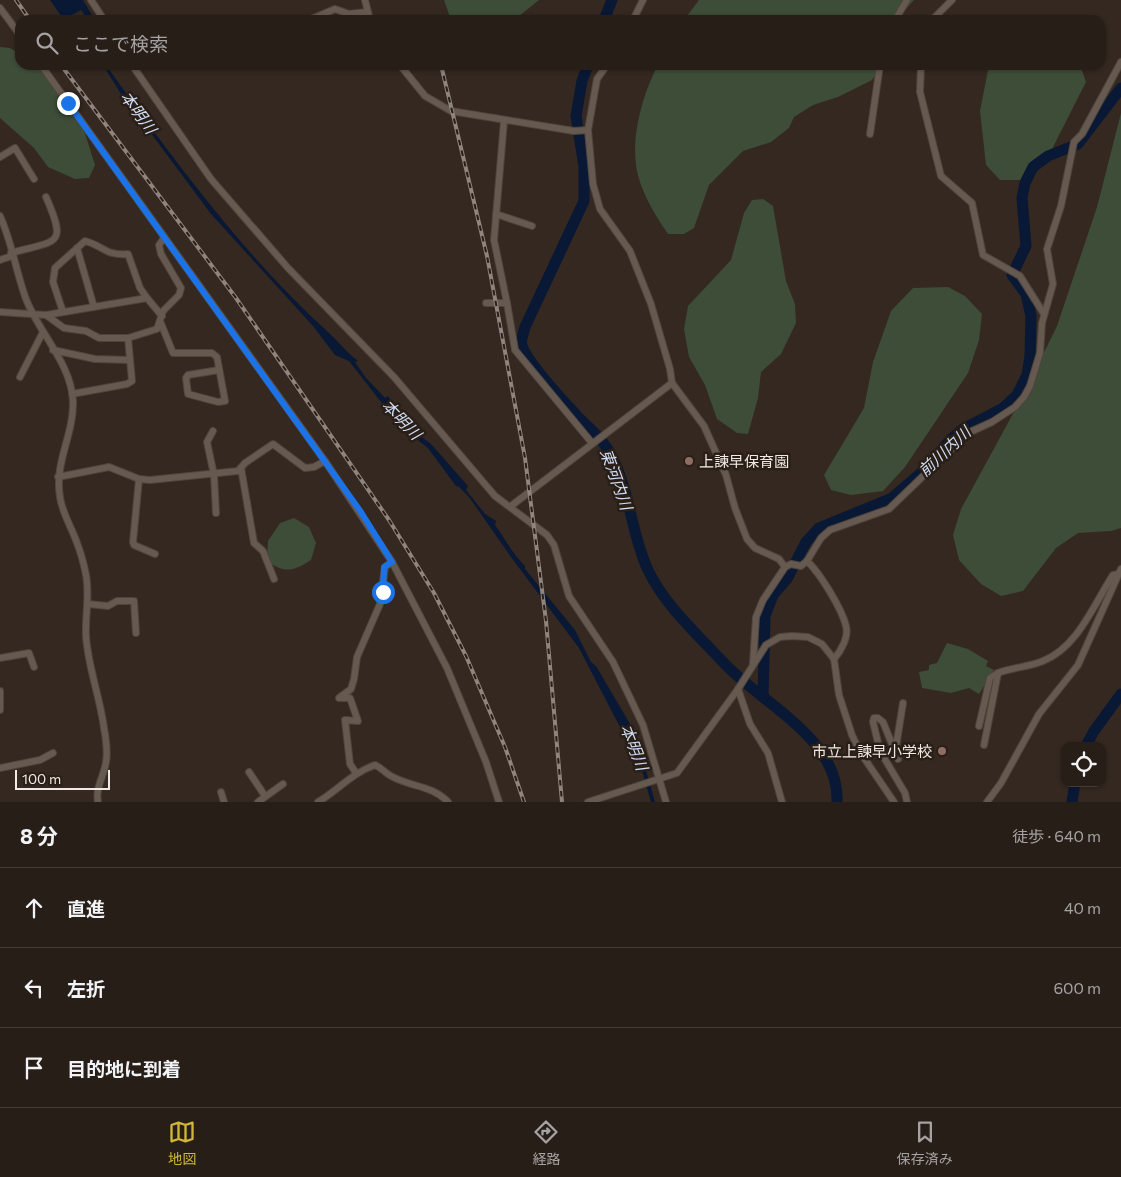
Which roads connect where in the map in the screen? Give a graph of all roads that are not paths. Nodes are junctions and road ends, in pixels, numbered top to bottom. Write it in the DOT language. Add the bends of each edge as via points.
graph roads {
  1 [pos="92,0"];
  2 [pos="365,0"];
  3 [pos="643,0"];
  4 [pos="907,0"];
  5 [pos="952,0"];
  6 [pos="0,8"];
  7 [pos="367,12"];
  8 [pos="101,15"];
  9 [pos="321,15"];
  10 [pos="368,15"];
  11 [pos="636,15"];
  12 [pos="898,15"];
  13 [pos="937,15"];
  14 [pos="15,29"];
  15 [pos="1121,62"];
  16 [pos="45,70"];
  17 [pos="135,70"];
  18 [pos="404,70"];
  19 [pos="603,70"];
  20 [pos="879,70"];
  21 [pos="921,70"];
  22 [pos="504,122"];
  23 [pos="587,130"];
  24 [pos="870,134"];
  25 [pos="0,157"];
  26 [pos="34,179"];
  27 [pos="46,197"];
  28 [pos="496,214"];
  29 [pos="0,216"];
  30 [pos="532,226"];
  31 [pos="164,238"];
  32 [pos="77,248"];
  33 [pos="12,255"];
  34 [pos="0,260"];
  35 [pos="147,298"];
  36 [pos="486,303"];
  37 [pos="507,303"];
  38 [pos="94,307"];
  39 [pos="0,312"];
  40 [pos="63,312"];
  41 [pos="1044,314"];
  42 [pos="46,315"];
  43 [pos="34,316"];
  44 [pos="161,318"];
  45 [pos="42,332"];
  46 [pos="128,338"];
  47 [pos="53,350"];
  48 [pos="130,360"];
  49 [pos="219,370"];
  50 [pos="20,377"];
  51 [pos="672,383"];
  52 [pos="72,394"];
  53 [pos="213,431"];
  54 [pos="594,441"];
  55 [pos="325,461"];
  56 [pos="241,468"];
  57 [pos="214,475"];
  58 [pos="58,477"];
  59 [pos="139,479"];
  60 [pos="511,506"];
  61 [pos="216,513"];
  62 [pos="155,554"];
  63 [pos="392,562"];
  64 [pos="804,564"];
  65 [pos="788,565"];
  66 [pos="1120,572"];
  67 [pos="274,579"];
  68 [pos="88,604"];
  69 [pos="136,633"];
  70 [pos="0,658"];
  71 [pos="834,659"];
  72 [pos="753,663"];
  73 [pos="34,667"];
  74 [pos="998,672"];
  75 [pos="739,688"];
  76 [pos="0,691"];
  77 [pos="903,703"];
  78 [pos="0,710"];
  79 [pos="979,726"];
  80 [pos="984,745"];
  81 [pos="53,753"];
  82 [pos="0,768"];
  83 [pos="250,772"];
  84 [pos="356,773"];
  85 [pos="657,779"];
  86 [pos="282,784"];
  87 [pos="422,790"];
  88 [pos="221,792"];
  89 [pos="437,793"];
  90 [pos="265,796"];
  91 [pos="444,801"];
  92 [pos="98,802"];
  93 [pos="224,802"];
  94 [pos="258,802"];
  95 [pos="318,802"];
  96 [pos="499,802"];
  97 [pos="588,802"];
  98 [pos="666,802"];
  99 [pos="782,802"];
  100 [pos="894,802"];
  101 [pos="907,802"];
  102 [pos="987,802"];
  1 -- 8 [label="street"];
  2 -- 7 [label="street"];
  3 -- 11 [label="street"];
  4 -- 12 [label="street"];
  5 -- 13 [label="street"];
  6 -- 14 [label="street"];
  7 -- 9 [label="street" via="349,14 335,9"];
  7 -- 10 [label="street"];
  15 -- 41 [label="street" via="1082,134 1074,142 1061,206 1047,249 1053,284"];
  16 -- 31 [label="street"];
  17 -- 60 [label="street" via="211,179 288,268 394,378 495,496"];
  18 -- 22 [label="street" via="435,104 451,112"];
  19 -- 23 [label="street" via="597,79"];
  20 -- 24 [label="street"];
  21 -- 41 [label="street" via="920,92 941,176 972,203 983,255 1020,276"];
  22 -- 23 [label="street"];
  22 -- 28 [label="street"];
  23 -- 51 [label="street" via="593,184 600,209 630,251 651,304"];
  25 -- 26 [label="street" via="15,148"];
  27 -- 33 [label="street" via="58,225 57,236 52,241"];
  28 -- 30 [label="street"];
  28 -- 37 [label="street" via="494,240"];
  29 -- 33 [label="street"];
  31 -- 44 [label="street" via="159,245 161,254 181,288 179,296 163,311"];
  31 -- 55 [label="street"];
  32 -- 35 [label="street" via="85,242 94,243 113,255 128,254"];
  32 -- 38 [label="street"];
  32 -- 40 [label="street" via="55,268 53,274"];
  33 -- 34 [label="street"];
  33 -- 43 [label="street"];
  35 -- 38 [label="street"];
  35 -- 44 [label="street"];
  36 -- 37 [label="street"];
  37 -- 54 [label="street" via="515,350"];
  38 -- 40 [label="street"];
  39 -- 43 [label="street"];
  40 -- 42 [label="street"];
  41 -- 64 [label="street" via="1040,353 1024,397 1015,407 968,433 889,509 830,530"];
  42 -- 43 [label="street"];
  42 -- 46 [label="street" via="64,328 86,331 99,338"];
  43 -- 45 [label="street"];
  44 -- 46 [label="street" via="157,330"];
  44 -- 49 [label="street" via="174,353 212,353 217,357"];
  45 -- 47 [label="street"];
  45 -- 50 [label="street"];
  46 -- 48 [label="street"];
  47 -- 48 [label="street" via="95,360"];
  47 -- 52 [label="street"];
  48 -- 52 [label="street" via="132,381 127,384"];
  49 -- 49 [label="street" via="225,401 188,394 188,375"];
  51 -- 54 [label="street"];
  51 -- 65 [label="street" via="704,426 726,475 747,539 755,548"];
  52 -- 58 [label="street" via="72,419"];
  53 -- 57 [label="street" via="207,442"];
  54 -- 60 [label="street"];
  55 -- 56 [label="street" via="305,468 273,444"];
  55 -- 63 [label="street"];
  56 -- 57 [label="street"];
  56 -- 67 [label="street" via="254,542 263,550"];
  57 -- 59 [label="street"];
  57 -- 61 [label="street"];
  58 -- 59 [label="street" via="109,467"];
  58 -- 68 [label="street" via="60,500 86,574"];
  59 -- 62 [label="street" via="133,542"];
  60 -- 85 [label="street" via="547,535 554,545 569,596 613,662 643,725"];
  63 -- 84 [label="street" via="384,567 380,604 357,657 352,684 339,698 350,698 358,721 345,720 350,764"];
  63 -- 96 [label="street" via="447,668"];
  64 -- 65 [label="street"];
  64 -- 71 [label="street" via="817,571 846,627 841,650"];
  65 -- 72 [label="street" via="763,600 756,617"];
  66 -- 74 [label="street" via="1113,575 1084,623 1059,652 1030,666"];
  66 -- 102 [label="street" via="1078,665 1039,714"];
  68 -- 69 [label="street" via="108,606 117,601 134,600"];
  68 -- 92 [label="street" via="86,636 106,748"];
  70 -- 73 [label="street" via="29,653"];
  71 -- 72 [label="street" via="822,644 792,636 780,637 766,645"];
  71 -- 100 [label="street" via="839,695 852,734 860,752"];
  72 -- 75 [label="street"];
  74 -- 79 [label="street" via="990,678"];
  74 -- 80 [label="street"];
  75 -- 85 [label="street" via="677,773"];
  75 -- 99 [label="street" via="750,724 768,753"];
  76 -- 78 [label="street"];
  77 -- 101 [label="street" via="896,756 883,722 878,718 873,722 880,752 905,793"];
  81 -- 82 [label="street" via="40,760"];
  83 -- 90 [label="street"];
  84 -- 89 [label="street" via="375,765 390,776"];
  84 -- 95 [label="street"];
  85 -- 97 [label="street"];
  85 -- 98 [label="street"];
  86 -- 90 [label="street"];
  87 -- 89 [label="street"];
  88 -- 93 [label="street"];
  89 -- 91 [label="street"];
  90 -- 94 [label="street"];
}
